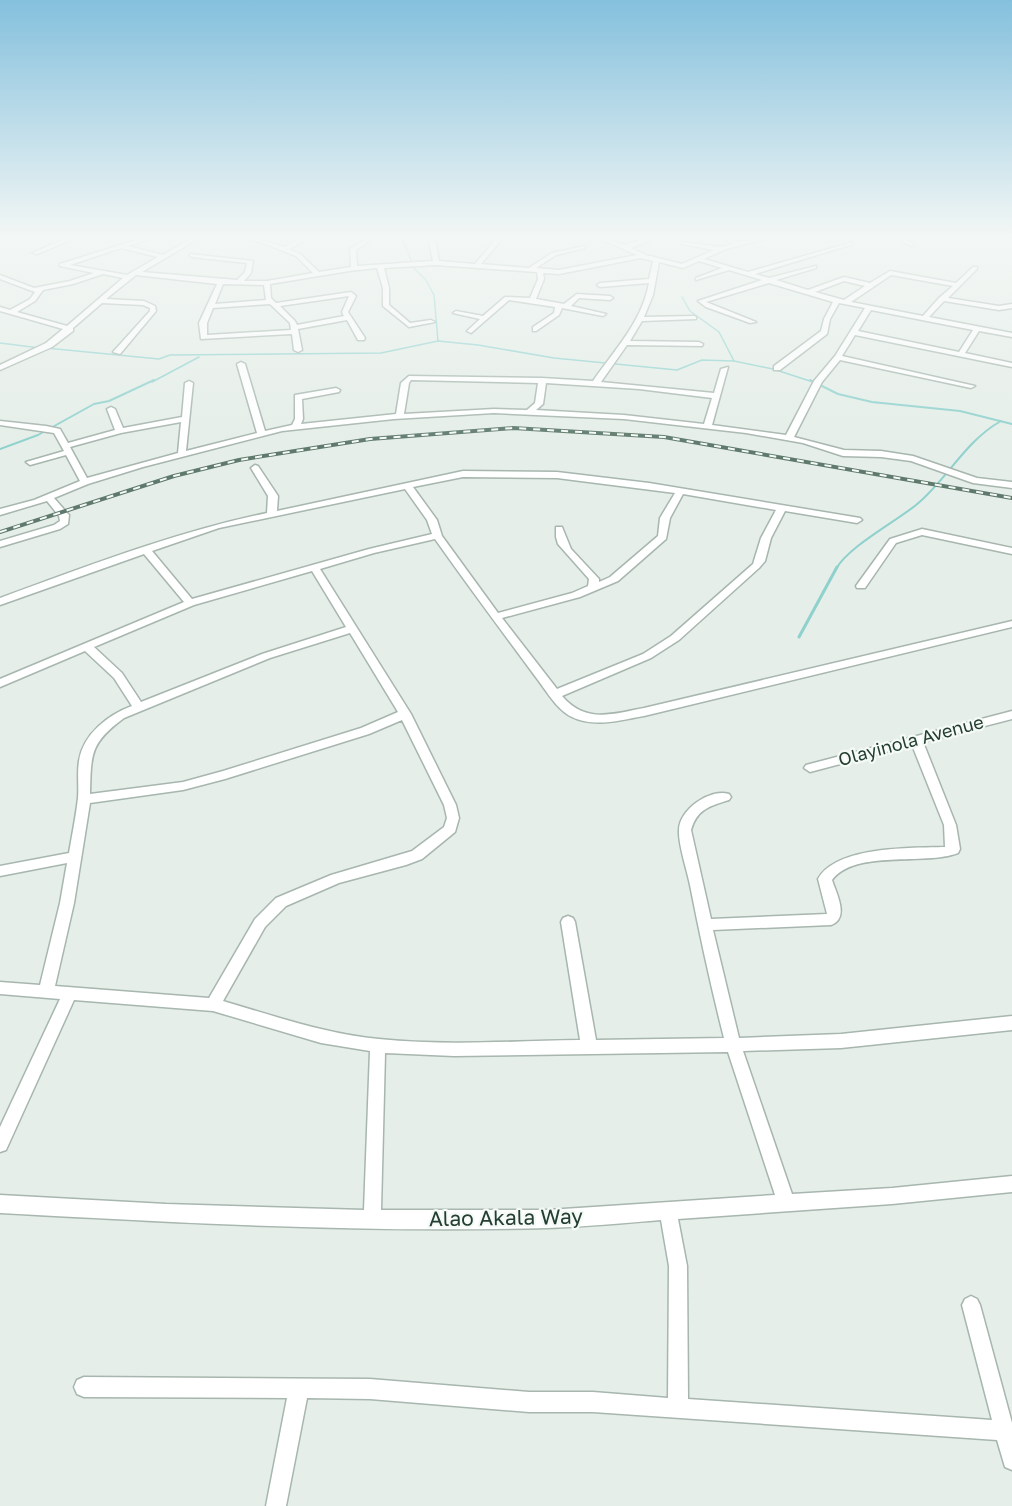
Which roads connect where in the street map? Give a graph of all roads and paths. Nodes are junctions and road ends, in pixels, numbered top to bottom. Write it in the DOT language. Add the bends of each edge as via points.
graph roads {
  1 [pos="23,305"];
  2 [pos="96,305"];
  3 [pos="148,305"];
  4 [pos="234,305"];
  5 [pos="274,305"];
  6 [pos="348,305"];
  7 [pos="387,305"];
  8 [pos="499,305"];
  9 [pos="558,305"];
  10 [pos="645,305"];
  11 [pos="707,305"];
  12 [pos="838,305"];
  13 [pos="854,305"];
  14 [pos="936,305"];
  15 [pos="981,305"];
  16 [pos="212,306"];
  17 [pos="562,306"];
  18 [pos="1012,306"];
  19 [pos="0,309"];
  20 [pos="868,309"];
  21 [pos="10,312"];
  22 [pos="456,313"];
  23 [pos="603,314"];
  24 [pos="347,318"];
  25 [pos="484,318"];
  26 [pos="694,318"];
  27 [pos="639,319"];
  28 [pos="924,319"];
  29 [pos="431,322"];
  30 [pos="753,322"];
  31 [pos="70,329"];
  32 [pos="536,329"];
  33 [pos="977,329"];
  34 [pos="295,330"];
  35 [pos="471,331"];
  36 [pos="852,333"];
  37 [pos="1012,336"];
  38 [pos="361,338"];
  39 [pos="625,343"];
  40 [pos="699,344"];
  41 [pos="298,350"];
  42 [pos="117,352"];
  43 [pos="961,354"];
  44 [pos="838,357"];
  45 [pos="241,364"];
  46 [pos="1012,365"];
  47 [pos="0,368"];
  48 [pos="777,368"];
  49 [pos="725,369"];
  50 [pos="542,380"];
  51 [pos="189,383"];
  52 [pos="596,383"];
  53 [pos="971,386"];
  54 [pos="336,390"];
  55 [pos="715,396"];
  56 [pos="111,409"];
  57 [pos="530,411"];
  58 [pos="400,416"];
  59 [pos="183,419"];
  60 [pos="0,423"];
  61 [pos="296,427"];
  62 [pos="706,428"];
  63 [pos="120,431"];
  64 [pos="262,434"];
  65 [pos="789,438"];
  66 [pos="68,449"];
  67 [pos="182,453"];
  68 [pos="30,462"];
  69 [pos="255,468"];
  70 [pos="85,482"];
  71 [pos="407,485"];
  72 [pos="1012,485"];
  73 [pos="681,491"];
  74 [pos="48,497"];
  75 [pos="782,507"];
  76 [pos="0,512"];
  77 [pos="272,514"];
  78 [pos="857,520"];
  79 [pos="560,529"];
  80 [pos="437,536"];
  81 [pos="0,544"];
  82 [pos="146,550"];
  83 [pos="1012,551"];
  84 [pos="315,568"];
  85 [pos="861,586"];
  86 [pos="593,589"];
  87 [pos="0,603"];
  88 [pos="190,603"];
  89 [pos="495,617"];
  90 [pos="1012,624"];
  91 [pos="352,629"];
  92 [pos="86,646"];
  93 [pos="0,683"];
  94 [pos="556,694"];
  95 [pos="138,707"];
  96 [pos="405,714"];
  97 [pos="1012,715"];
  98 [pos="916,739"];
  99 [pos="810,768"];
  100 [pos="725,797"];
  101 [pos="84,799"];
  102 [pos="74,857"];
  103 [pos="0,871"];
  104 [pos="568,922"];
  105 [pos="706,925"];
  106 [pos="0,988"];
  107 [pos="46,992"];
  108 [pos="69,995"];
  109 [pos="213,1005"];
  110 [pos="1012,1023"];
  111 [pos="733,1045"];
  112 [pos="378,1046"];
  113 [pos="589,1046"];
  114 [pos="0,1144"];
  115 [pos="1012,1184"];
  116 [pos="786,1202"];
  117 [pos="0,1204"];
  118 [pos="668,1212"];
  119 [pos="372,1219"];
  120 [pos="971,1305"];
  121 [pos="84,1387"];
  122 [pos="299,1389"];
  123 [pos="678,1408"];
  124 [pos="1005,1431"];
  125 [pos="1012,1460"];
  126 [pos="276,1506"];
  1 -- 21 [label="street"];
  2 -- 31 [label="street"];
  3 -- 42 [label="street" via="153,311"];
  4 -- 16 [label="street"];
  5 -- 34 [label="street" via="293,322"];
  6 -- 24 [label="street"];
  7 -- 29 [label="street" via="409,325"];
  8 -- 25 [label="street"];
  9 -- 17 [label="street"];
  10 -- 27 [label="street"];
  11 -- 30 [label="street"];
  12 -- 48 [label="street" via="827,320 824,332"];
  13 -- 20 [label="street"];
  14 -- 28 [label="street"];
  15 -- 18 [label="street"];
  16 -- 34 [label="street" via="203,323 206,338"];
  17 -- 23 [label="street"];
  17 -- 32 [label="street"];
  19 -- 21 [label="street"];
  20 -- 28 [label="street"];
  20 -- 36 [label="street"];
  21 -- 31 [label="street"];
  22 -- 25 [label="street"];
  24 -- 34 [label="street"];
  24 -- 38 [label="street"];
  25 -- 35 [label="street"];
  26 -- 27 [label="street"];
  27 -- 39 [label="street"];
  28 -- 33 [label="street"];
  31 -- 47 [label="street" via="49,345"];
  33 -- 37 [label="street"];
  33 -- 43 [label="street"];
  34 -- 41 [label="street"];
  36 -- 43 [label="street"];
  36 -- 44 [label="street"];
  39 -- 40 [label="street"];
  39 -- 52 [label="street"];
  43 -- 46 [label="street"];
  44 -- 53 [label="street"];
  44 -- 65 [label="street" via="818,381"];
  45 -- 64 [label="street"];
  49 -- 55 [label="street"];
  50 -- 52 [label="street"];
  50 -- 57 [label="street" via="539,404"];
  50 -- 58 [label="street" via="409,378"];
  51 -- 59 [label="street"];
  52 -- 55 [label="street"];
  54 -- 61 [label="street" via="298,397"];
  55 -- 62 [label="street"];
  56 -- 63 [label="street"];
  57 -- 58 [label="street"];
  57 -- 62 [label="street" via="624,417"];
  58 -- 61 [label="street"];
  59 -- 63 [label="street"];
  59 -- 67 [label="street"];
  60 -- 66 [label="street" via="57,431"];
  61 -- 64 [label="street"];
  62 -- 65 [label="street"];
  63 -- 66 [label="street"];
  64 -- 67 [label="street"];
  65 -- 72 [label="street" via="843,453 913,459 976,481"];
  66 -- 68 [label="street"];
  66 -- 70 [label="street"];
  67 -- 70 [label="street"];
  69 -- 77 [label="street" via="271,491"];
  70 -- 74 [label="street"];
  71 -- 73 [label="street" via="463,474 557,475"];
  71 -- 77 [label="street"];
  71 -- 80 [label="street" via="432,520"];
  73 -- 75 [label="street"];
  73 -- 86 [label="street" via="665,518 663,537 614,579"];
  74 -- 76 [label="street"];
  74 -- 81 [label="street" via="64,515 65,522"];
  75 -- 78 [label="street"];
  75 -- 94 [label="street" via="756,566 675,638 633,664"];
  77 -- 82 [label="street" via="218,526"];
  79 -- 86 [label="street" via="567,551 594,579"];
  80 -- 84 [label="street"];
  80 -- 89 [label="street"];
  82 -- 87 [label="street"];
  82 -- 88 [label="street"];
  83 -- 85 [label="street" via="922,532 893,541"];
  84 -- 88 [label="street"];
  84 -- 91 [label="street"];
  86 -- 89 [label="street"];
  88 -- 92 [label="street"];
  89 -- 94 [label="street"];
  90 -- 94 [label="street" via="609,718 574,713"];
  91 -- 95 [label="street" via="266,656"];
  91 -- 96 [label="street"];
  92 -- 93 [label="street"];
  92 -- 95 [label="street" via="118,676"];
  95 -- 101 [label="street" via="104,727 92,743 86,759"];
  96 -- 101 [label="street" via="365,731 225,775 183,786"];
  96 -- 109 [label="street" via="450,805 450,829 428,849 406,860 336,879 281,902 260,923"];
  97 -- 98 [label="street, Olayinola Avenue"];
  98 -- 99 [label="street, Olayinola Avenue"];
  98 -- 105 [label="street" via="950,825 953,849 869,858 829,872 825,879 834,908 831,919"];
  100 -- 105 [label="street" via="707,800 693,810 685,830"];
  101 -- 102 [label="street"];
  102 -- 103 [label="street"];
  102 -- 107 [label="street"];
  104 -- 113 [label="street"];
  105 -- 111 [label="street"];
  106 -- 107 [label="street"];
  107 -- 108 [label="street"];
  108 -- 109 [label="street"];
  108 -- 114 [label="street"];
  109 -- 112 [label="street" via="321,1036"];
  110 -- 111 [label="street" via="841,1041"];
  111 -- 113 [label="street"];
  111 -- 116 [label="street"];
  112 -- 113 [label="street"];
  112 -- 119 [label="street"];
  115 -- 116 [label="street, Alao Akala Way"];
  116 -- 118 [label="street, Alao Akala Way"];
  117 -- 119 [label="street, Alao Akala Way"];
  118 -- 119 [label="street, Alao Akala Way" via="548,1219"];
  118 -- 123 [label="street" via="678,1266"];
  120 -- 124 [label="street"];
  121 -- 122 [label="street"];
  122 -- 123 [label="street" via="370,1389 529,1402"];
  122 -- 126 [label="street"];
  123 -- 124 [label="street"];
  124 -- 125 [label="street"];
}
